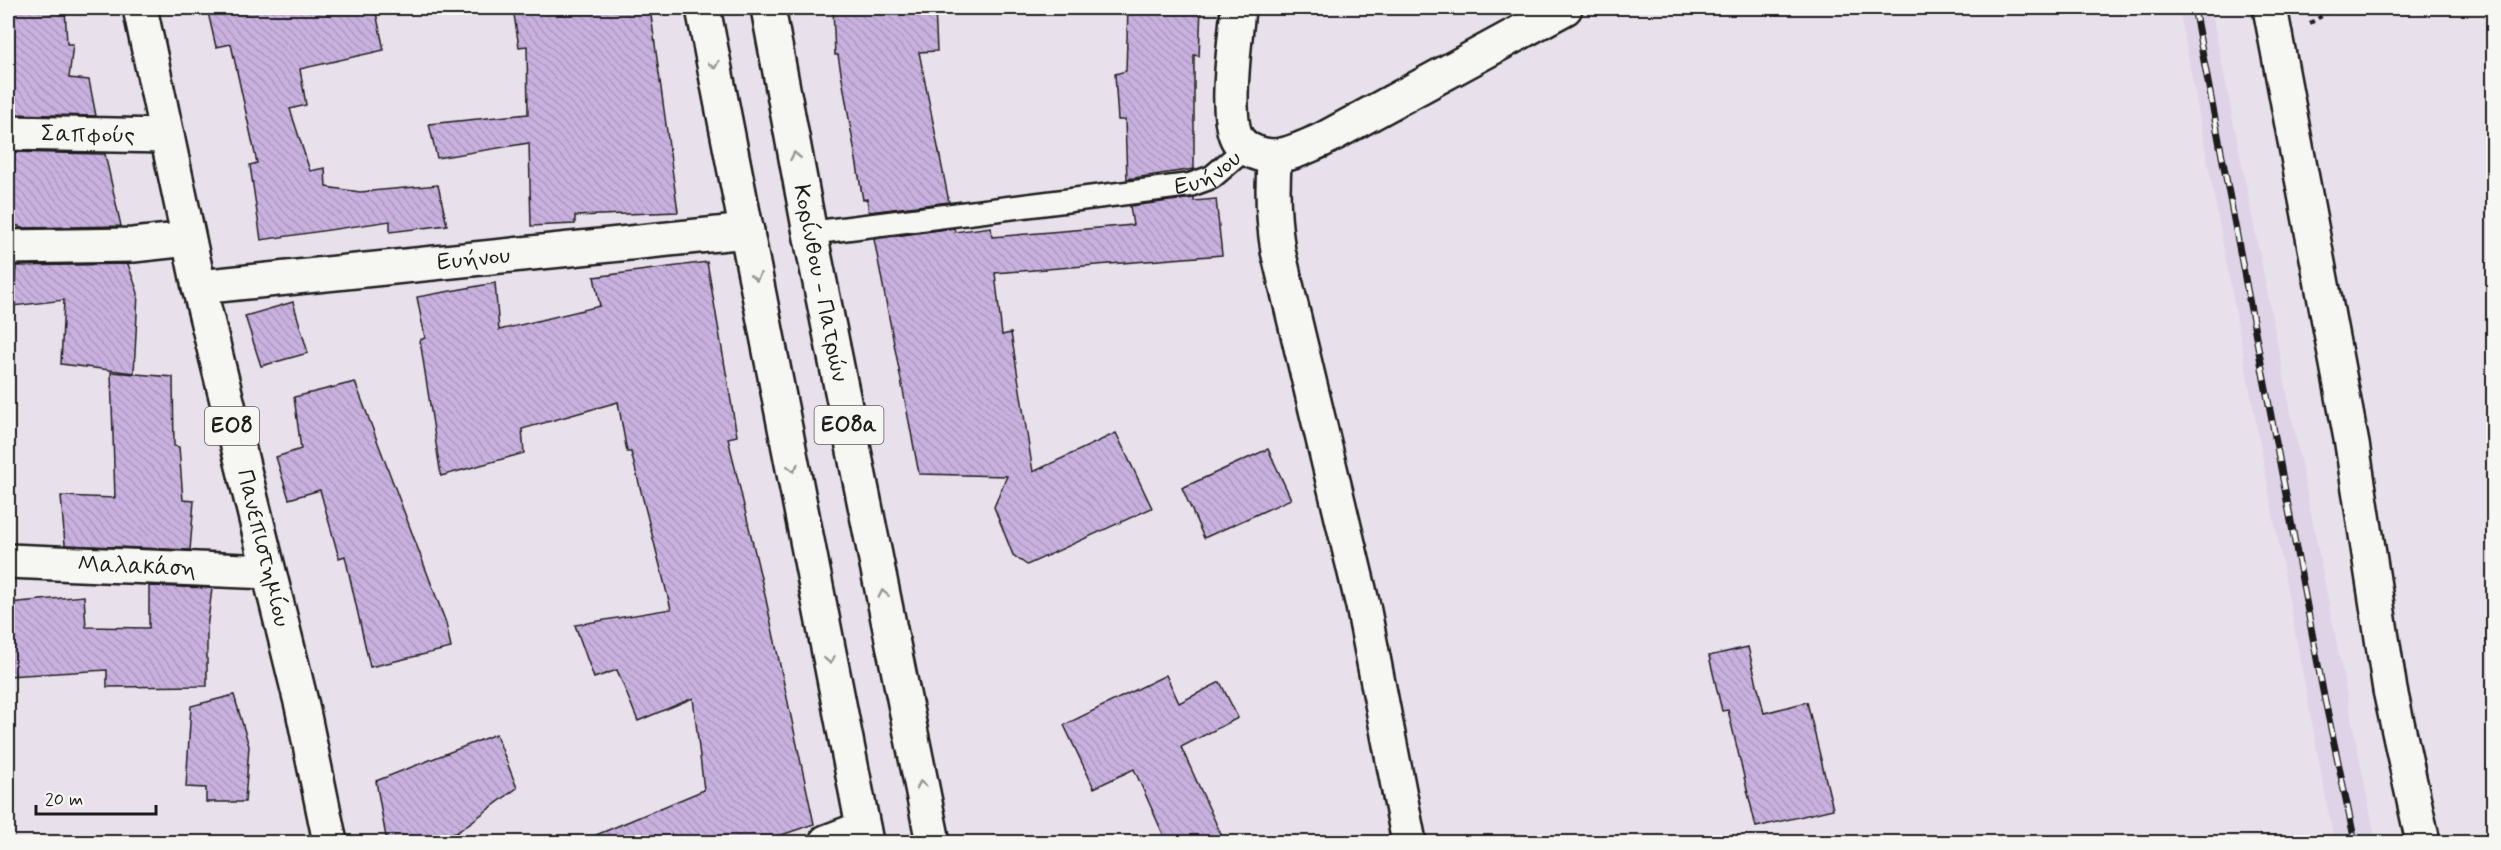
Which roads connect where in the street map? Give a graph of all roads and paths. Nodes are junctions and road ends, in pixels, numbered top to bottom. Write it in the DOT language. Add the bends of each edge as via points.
graph roads {
  1 [pos="140,8"];
  2 [pos="703,8"];
  3 [pos="768,8"];
  4 [pos="1238,8"];
  5 [pos="1565,8"];
  6 [pos="2270,8"];
  7 [pos="8,133"];
  8 [pos="167,136"];
  9 [pos="1260,152"];
  10 [pos="747,231"];
  11 [pos="810,233"];
  12 [pos="188,238"];
  13 [pos="8,247"];
  14 [pos="199,287"];
  15 [pos="8,561"];
  16 [pos="267,572"];
  17 [pos="864,835"];
  18 [pos="330,843"];
  19 [pos="826,843"];
  20 [pos="933,843"];
  21 [pos="1409,843"];
  22 [pos="2423,843"];
  1 -- 8 [label="main road, Πανεπιστημίου / ΕΟ8"];
  2 -- 10 [label="main road, ΕΟ8α, one-way"];
  11 -- 3 [label="main road, Κορίνθου - Πατρών / ΕΟ8α, one-way"];
  4 -- 9 [label="main road" via="1232,106 1236,135"];
  5 -- 9 [label="main road, Ευήνου" via="1322,140 1294,151"];
  6 -- 22 [label="main road" via="2352,444 2390,690"];
  7 -- 8 [label="main road, Σαπφούς"];
  8 -- 12 [label="main road, Πανεπιστημίου / ΕΟ8"];
  9 -- 11 [label="lane, Ευήνου" via="1190,185"];
  9 -- 21 [label="main road" via="1271,184 1278,251 1363,606"];
  10 -- 14 [label="main road, Ευήνου"];
  10 -- 17 [label="main road, ΕΟ8α, one-way"];
  20 -- 11 [label="main road, Κορίνθου - Πατρών / ΕΟ8α, one-way"];
  12 -- 13 [label="main road" via="133,245"];
  12 -- 14 [label="main road, Πανεπιστημίου / ΕΟ8"];
  14 -- 16 [label="main road, Πανεπιστημίου / ΕΟ8"];
  15 -- 16 [label="main road, Μαλακάση"];
  16 -- 18 [label="main road, Πανεπιστημίου / ΕΟ8" via="302,706"];
  17 -- 19 [label="main road"];
}
